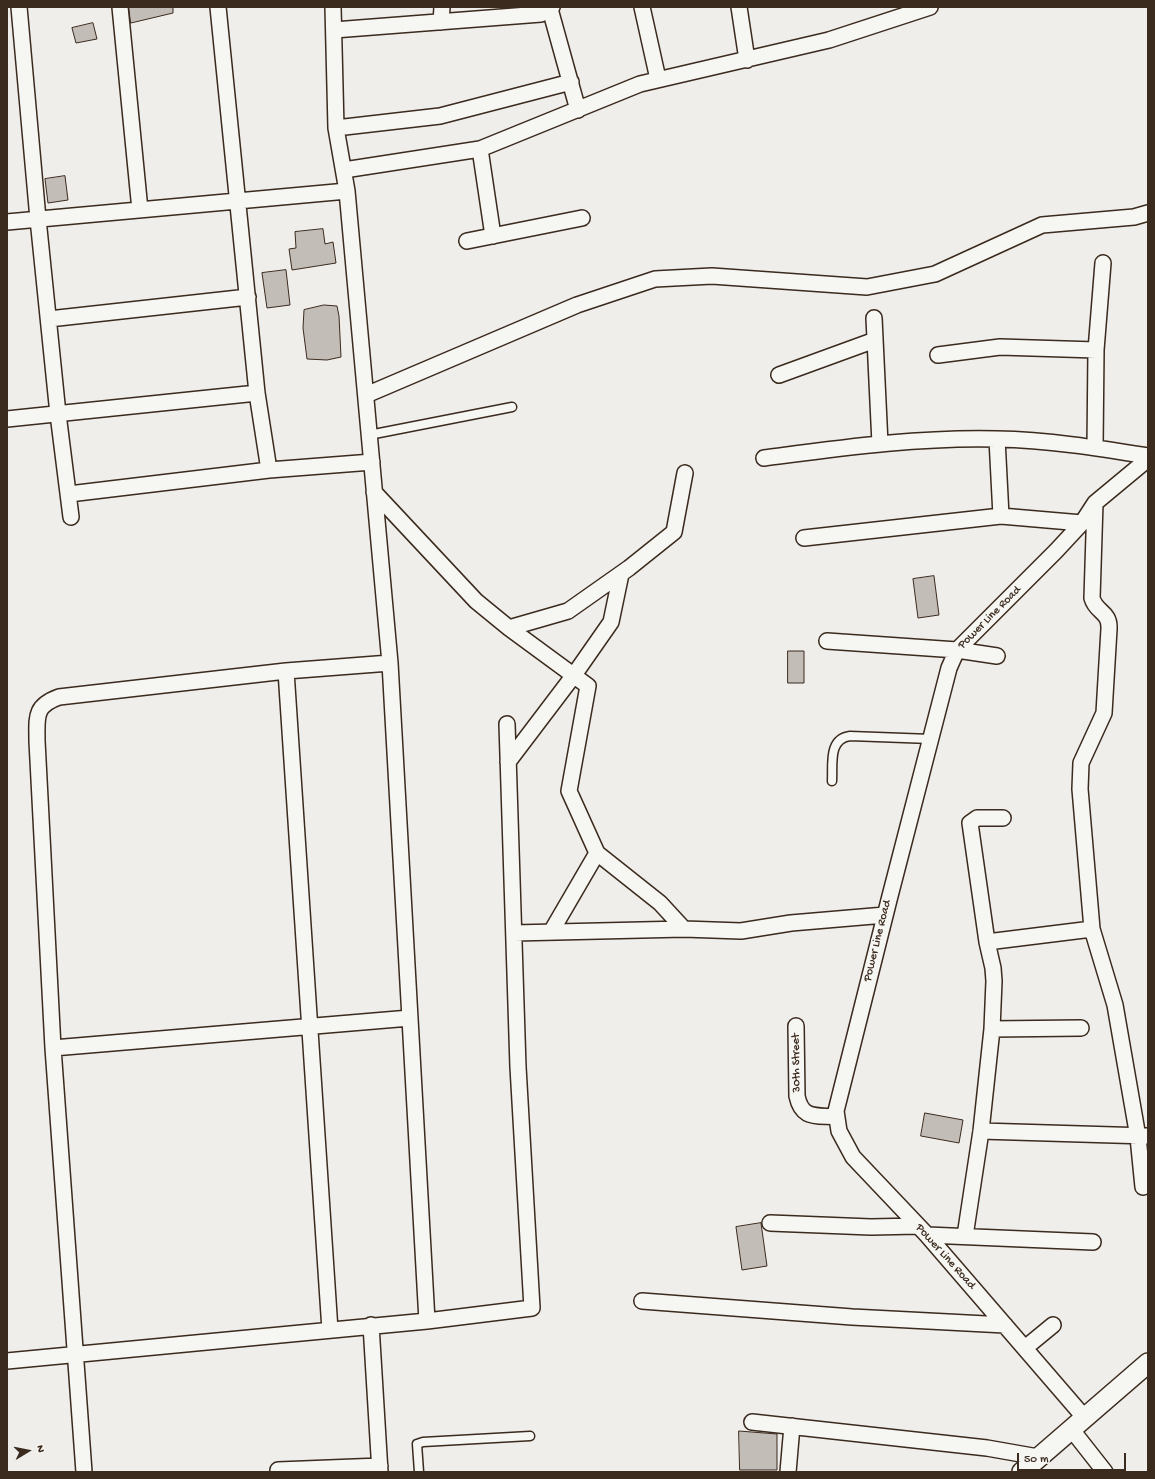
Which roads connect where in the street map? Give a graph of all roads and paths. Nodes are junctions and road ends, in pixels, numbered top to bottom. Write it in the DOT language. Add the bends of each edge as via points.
graph roads {
  1 [pos="19,7"];
  2 [pos="120,7"];
  3 [pos="218,7"];
  4 [pos="333,7"];
  5 [pos="642,7"];
  6 [pos="739,7"];
  7 [pos="930,7"];
  8 [pos="551,8"];
  9 [pos="442,14"];
  10 [pos="334,30"];
  11 [pos="747,60"];
  12 [pos="658,79"];
  13 [pos="571,82"];
  14 [pos="578,110"];
  15 [pos="336,128"];
  16 [pos="480,149"];
  17 [pos="344,170"];
  18 [pos="347,191"];
  19 [pos="238,200"];
  20 [pos="140,210"];
  21 [pos="1148,213"];
  22 [pos="582,218"];
  23 [pos="38,219"];
  24 [pos="7,222"];
  25 [pos="493,236"];
  26 [pos="466,241"];
  27 [pos="1103,263"];
  28 [pos="248,297"];
  29 [pos="874,318"];
  30 [pos="49,319"];
  31 [pos="875,340"];
  32 [pos="1096,350"];
  33 [pos="938,354"];
  34 [pos="779,375"];
  35 [pos="257,393"];
  36 [pos="366,395"];
  37 [pos="512,408"];
  38 [pos="58,414"];
  39 [pos="7,420"];
  40 [pos="369,435"];
  41 [pos="997,439"];
  42 [pos="880,444"];
  43 [pos="1095,447"];
  44 [pos="1148,456"];
  45 [pos="764,458"];
  46 [pos="1148,459"];
  47 [pos="372,462"];
  48 [pos="269,470"];
  49 [pos="685,474"];
  50 [pos="374,492"];
  51 [pos="69,494"];
  52 [pos="1095,503"];
  53 [pos="1001,516"];
  54 [pos="71,517"];
  55 [pos="1082,523"];
  56 [pos="804,538"];
  57 [pos="620,574"];
  58 [pos="509,628"];
  59 [pos="827,641"];
  60 [pos="957,650"];
  61 [pos="997,656"];
  62 [pos="390,663"];
  63 [pos="286,671"];
  64 [pos="574,675"];
  65 [pos="507,724"];
  66 [pos="931,739"];
  67 [pos="508,762"];
  68 [pos="832,781"];
  69 [pos="1003,818"];
  70 [pos="597,853"];
  71 [pos="885,915"];
  72 [pos="684,929"];
  73 [pos="1092,929"];
  74 [pos="551,932"];
  75 [pos="514,933"];
  76 [pos="987,942"];
  77 [pos="410,1018"];
  78 [pos="796,1026"];
  79 [pos="310,1027"];
  80 [pos="1081,1028"];
  81 [pos="992,1030"];
  82 [pos="53,1048"];
  83 [pos="837,1117"];
  84 [pos="981,1131"];
  85 [pos="1143,1136"];
  86 [pos="1143,1187"];
  87 [pos="770,1223"];
  88 [pos="922,1230"];
  89 [pos="965,1236"];
  90 [pos="1093,1242"];
  91 [pos="642,1300"];
  92 [pos="427,1321"];
  93 [pos="371,1325"];
  94 [pos="1005,1325"];
  95 [pos="1053,1325"];
  96 [pos="330,1330"];
  97 [pos="1025,1348"];
  98 [pos="76,1355"];
  99 [pos="7,1361"];
  100 [pos="1148,1362"];
  101 [pos="752,1422"];
  102 [pos="1078,1424"];
  103 [pos="792,1426"];
  104 [pos="530,1436"];
  105 [pos="1028,1468"];
  106 [pos="380,1469"];
  107 [pos="278,1470"];
  108 [pos="84,1472"];
  109 [pos="419,1472"];
  110 [pos="788,1472"];
  111 [pos="1105,1472"];
  1 -- 23 [label="street"];
  2 -- 20 [label="street"];
  3 -- 19 [label="street"];
  4 -- 10 [label="street"];
  5 -- 12 [label="street"];
  6 -- 11 [label="street"];
  7 -- 11 [label="street" via="828,40"];
  8 -- 9 [label="street" via="541,14"];
  8 -- 13 [label="street"];
  9 -- 10 [label="street"];
  10 -- 15 [label="street"];
  11 -- 12 [label="street"];
  12 -- 14 [label="street"];
  13 -- 14 [label="street"];
  13 -- 15 [label="street" via="440,116"];
  14 -- 16 [label="street"];
  15 -- 17 [label="street"];
  16 -- 17 [label="street"];
  16 -- 25 [label="street"];
  17 -- 18 [label="street"];
  18 -- 19 [label="street"];
  18 -- 36 [label="street"];
  19 -- 20 [label="street"];
  19 -- 28 [label="street"];
  20 -- 23 [label="street"];
  21 -- 36 [label="street" via="1134,217 1042,225 935,274 867,287 712,276 655,279 577,305"];
  22 -- 25 [label="street"];
  23 -- 24 [label="street"];
  23 -- 30 [label="street"];
  25 -- 26 [label="street"];
  27 -- 32 [label="street"];
  28 -- 30 [label="street"];
  28 -- 35 [label="street"];
  29 -- 31 [label="street"];
  30 -- 38 [label="street"];
  31 -- 34 [label="street"];
  31 -- 42 [label="street"];
  32 -- 33 [label="street" via="1000,347"];
  32 -- 43 [label="street"];
  35 -- 38 [label="street"];
  35 -- 48 [label="street"];
  36 -- 40 [label="street"];
  37 -- 40 [label="lane"];
  38 -- 39 [label="street"];
  38 -- 51 [label="street"];
  40 -- 47 [label="street"];
  41 -- 42 [label="street"];
  41 -- 43 [label="street"];
  41 -- 53 [label="street"];
  42 -- 45 [label="street"];
  43 -- 44 [label="street"];
  46 -- 52 [label="street, Power Line Road"];
  47 -- 48 [label="street"];
  47 -- 50 [label="street"];
  48 -- 51 [label="street"];
  49 -- 57 [label="street" via="674,532"];
  50 -- 58 [label="street" via="476,601"];
  50 -- 62 [label="street"];
  51 -- 54 [label="street"];
  52 -- 55 [label="street, Power Line Road"];
  52 -- 73 [label="street" via="1092,598 1095,606 1106,615 1110,623 1104,713 1081,763 1080,775"];
  53 -- 55 [label="street"];
  53 -- 56 [label="street"];
  55 -- 60 [label="street, Power Line Road"];
  57 -- 58 [label="street" via="568,612"];
  57 -- 64 [label="street" via="611,622"];
  58 -- 64 [label="street"];
  59 -- 60 [label="street"];
  60 -- 61 [label="street"];
  60 -- 66 [label="street, Power Line Road" via="949,668"];
  62 -- 63 [label="street"];
  62 -- 77 [label="street"];
  63 -- 79 [label="street"];
  63 -- 82 [label="street" via="59,697 46,702 41,708 37,719 36,741"];
  64 -- 67 [label="street"];
  64 -- 70 [label="street" via="588,686 569,791"];
  65 -- 67 [label="street"];
  66 -- 68 [label="lane" via="850,736 841,738 833,753"];
  66 -- 71 [label="street, Power Line Road"];
  67 -- 75 [label="street"];
  69 -- 76 [label="street" via="977,818 970,823"];
  70 -- 72 [label="street" via="660,903"];
  70 -- 74 [label="street"];
  71 -- 72 [label="street" via="741,930"];
  71 -- 83 [label="street, Power Line Road" via="841,1089"];
  72 -- 74 [label="street"];
  73 -- 76 [label="street"];
  73 -- 85 [label="street" via="1115,1006"];
  74 -- 75 [label="street"];
  75 -- 92 [label="street" via="518,1067 532,1308"];
  76 -- 81 [label="street" via="994,981"];
  77 -- 79 [label="street"];
  77 -- 92 [label="street"];
  78 -- 83 [label="street, 30th Street" via="799,1107 801,1111 810,1115"];
  79 -- 82 [label="street"];
  79 -- 96 [label="street"];
  80 -- 81 [label="street"];
  81 -- 84 [label="street"];
  82 -- 98 [label="street"];
  83 -- 88 [label="street, Power Line Road" via="839,1131 853,1157"];
  84 -- 85 [label="street"];
  84 -- 89 [label="street"];
  85 -- 86 [label="street"];
  87 -- 88 [label="street"];
  88 -- 89 [label="street"];
  88 -- 94 [label="street, Power Line Road"];
  89 -- 90 [label="street"];
  91 -- 94 [label="street" via="852,1317"];
  92 -- 93 [label="street"];
  93 -- 96 [label="street"];
  93 -- 106 [label="street"];
  94 -- 97 [label="street, Power Line Road"];
  95 -- 97 [label="street"];
  96 -- 98 [label="street"];
  97 -- 102 [label="street, Power Line Road"];
  98 -- 99 [label="street"];
  98 -- 108 [label="street"];
  100 -- 102 [label="street"];
  101 -- 103 [label="street"];
  102 -- 105 [label="street"];
  102 -- 111 [label="street, Power Line Road"];
  103 -- 105 [label="street" via="987,1448"];
  103 -- 110 [label="street"];
  104 -- 109 [label="lane" via="423,1442 417,1444"];
  106 -- 107 [label="street"];
}
